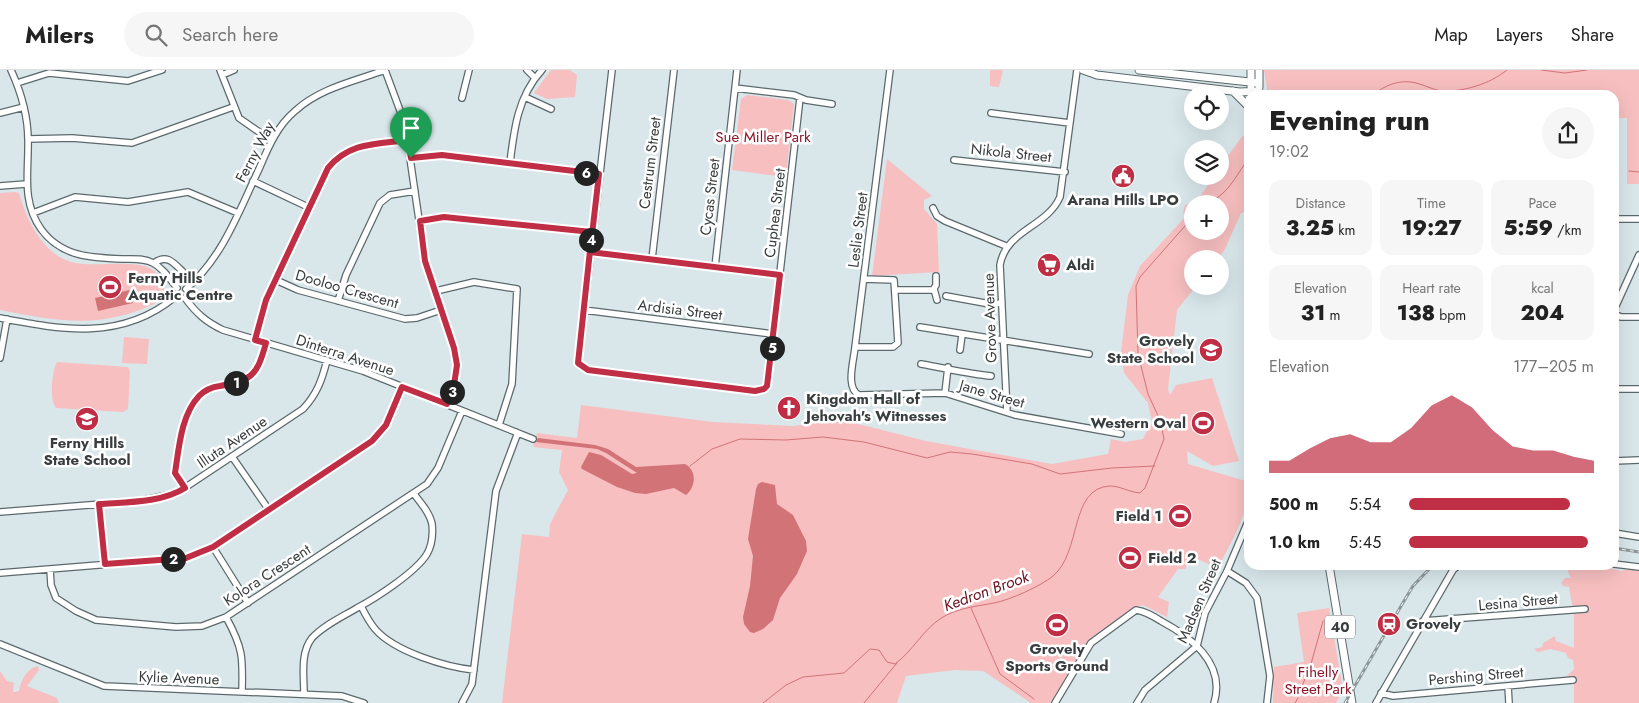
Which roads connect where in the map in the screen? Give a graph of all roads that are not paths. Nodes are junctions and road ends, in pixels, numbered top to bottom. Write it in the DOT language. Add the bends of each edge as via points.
graph roads {
  1 [pos="11,70"];
  2 [pos="162,70"];
  3 [pos="234,70"];
  4 [pos="385,70"];
  5 [pos="469,70"];
  6 [pos="527,70"];
  7 [pos="542,70"];
  8 [pos="612,70"];
  9 [pos="674,70"];
  10 [pos="738,70"];
  11 [pos="890,70"];
  12 [pos="1077,70"];
  13 [pos="1083,70"];
  14 [pos="1139,70"];
  15 [pos="1251,70"];
  16 [pos="1259,70"];
  17 [pos="1161,71"];
  18 [pos="221,72"];
  19 [pos="535,78"];
  20 [pos="1160,81"];
  21 [pos="17,83"];
  22 [pos="735,88"];
  23 [pos="1257,88"];
  24 [pos="1233,91"];
  25 [pos="1244,92"];
  26 [pos="462,98"];
  27 [pos="525,98"];
  28 [pos="800,98"];
  29 [pos="1244,102"];
  30 [pos="832,104"];
  31 [pos="233,107"];
  32 [pos="24,108"];
  33 [pos="551,108"];
  34 [pos="992,113"];
  35 [pos="0,114"];
  36 [pos="1070,123"];
  37 [pos="28,140"];
  38 [pos="408,140"];
  39 [pos="272,141"];
  40 [pos="411,158"];
  41 [pos="954,160"];
  42 [pos="510,163"];
  43 [pos="1064,172"];
  44 [pos="599,174"];
  45 [pos="253,181"];
  46 [pos="26,184"];
  47 [pos="0,186"];
  48 [pos="415,192"];
  49 [pos="310,208"];
  50 [pos="933,208"];
  51 [pos="33,213"];
  52 [pos="238,213"];
  53 [pos="1619,219"];
  54 [pos="1639,219"];
  55 [pos="420,221"];
  56 [pos="592,232"];
  57 [pos="1006,246"];
  58 [pos="590,252"];
  59 [pos="1639,255"];
  60 [pos="652,260"];
  61 [pos="154,263"];
  62 [pos="715,267"];
  63 [pos="182,272"];
  64 [pos="780,275"];
  65 [pos="936,276"];
  66 [pos="276,280"];
  67 [pos="864,280"];
  68 [pos="176,288"];
  69 [pos="186,289"];
  70 [pos="934,289"];
  71 [pos="896,290"];
  72 [pos="436,291"];
  73 [pos="946,296"];
  74 [pos="176,297"];
  75 [pos="185,298"];
  76 [pos="937,300"];
  77 [pos="338,301"];
  78 [pos="1619,301"];
  79 [pos="1002,303"];
  80 [pos="441,310"];
  81 [pos="584,310"];
  82 [pos="1619,316"];
  83 [pos="1639,317"];
  84 [pos="0,318"];
  85 [pos="7,319"];
  86 [pos="920,327"];
  87 [pos="773,334"];
  88 [pos="962,335"];
  89 [pos="255,340"];
  90 [pos="1003,340"];
  91 [pos="266,343"];
  92 [pos="855,347"];
  93 [pos="960,350"];
  94 [pos="1089,354"];
  95 [pos="0,358"];
  96 [pos="327,360"];
  97 [pos="921,364"];
  98 [pos="948,367"];
  99 [pos="991,376"];
  100 [pos="402,387"];
  101 [pos="1619,389"];
  102 [pos="1639,389"];
  103 [pos="855,393"];
  104 [pos="945,393"];
  105 [pos="447,404"];
  106 [pos="462,411"];
  107 [pos="1007,412"];
  108 [pos="499,425"];
  109 [pos="516,432"];
  110 [pos="1121,434"];
  111 [pos="533,439"];
  112 [pos="233,458"];
  113 [pos="1639,460"];
  114 [pos="1619,461"];
  115 [pos="185,488"];
  116 [pos="414,494"];
  117 [pos="99,504"];
  118 [pos="269,510"];
  119 [pos="0,512"];
  120 [pos="1244,531"];
  121 [pos="1619,535"];
  122 [pos="1639,537"];
  123 [pos="213,547"];
  124 [pos="105,564"];
  125 [pos="1619,565"];
  126 [pos="1639,567"];
  127 [pos="50,569"];
  128 [pos="1330,570"];
  129 [pos="1453,570"];
  130 [pos="1227,571"];
  131 [pos="0,573"];
  132 [pos="248,603"];
  133 [pos="360,606"];
  134 [pos="1585,609"];
  135 [pos="226,617"];
  136 [pos="1423,621"];
  137 [pos="0,644"];
  138 [pos="1197,646"];
  139 [pos="474,670"];
  140 [pos="1573,680"];
  141 [pos="1508,686"];
  142 [pos="242,692"];
  143 [pos="1381,693"];
  144 [pos="304,694"];
  145 [pos="354,701"];
  146 [pos="364,703"];
  147 [pos="464,703"];
  148 [pos="1056,703"];
  149 [pos="1137,703"];
  150 [pos="1214,703"];
  151 [pos="1267,703"];
  152 [pos="1352,703"];
  153 [pos="1376,703"];
  154 [pos="1509,703"];
  1 -- 21 [label="street"];
  2 -- 21 [label="street" via="128,81 49,73"];
  3 -- 18 [label="street"];
  4 -- 38 [label="street"];
  4 -- 39 [label="street, Ferny Way" via="309,100 294,111"];
  5 -- 26 [label="street"];
  6 -- 19 [label="street"];
  7 -- 19 [label="street"];
  8 -- 44 [label="street"];
  9 -- 60 [label="street, Cestrum Street"];
  10 -- 22 [label="street, Cycas Street"];
  11 -- 67 [label="street, Leslie Street"];
  12 -- 36 [label="street"];
  13 -- 20 [label="main road" via="1102,76"];
  14 -- 17 [label="main road"];
  15 -- 23 [label="main road"];
  16 -- 23 [label="main road"];
  17 -- 20 [label="street"];
  17 -- 23 [label="main road"];
  18 -- 31 [label="street"];
  19 -- 27 [label="street"];
  20 -- 24 [label="main road"];
  21 -- 32 [label="street"];
  22 -- 28 [label="street"];
  22 -- 62 [label="street, Cycas Street"];
  24 -- 25 [label="main road"];
  24 -- 29 [label="main road"];
  27 -- 33 [label="street"];
  27 -- 42 [label="street" via="516,119"];
  28 -- 30 [label="street"];
  28 -- 64 [label="street, Cuphea Street"];
  31 -- 37 [label="street" via="132,143 72,138"];
  31 -- 39 [label="street" via="245,124"];
  32 -- 35 [label="street"];
  32 -- 37 [label="street"];
  34 -- 36 [label="street"];
  36 -- 43 [label="street"];
  37 -- 46 [label="street"];
  38 -- 40 [label="street"];
  38 -- 49 [label="street" via="354,148 336,158"];
  39 -- 45 [label="street, Ferny Way"];
  40 -- 42 [label="street" via="442,155"];
  40 -- 48 [label="street"];
  41 -- 43 [label="street, Nikola Street"];
  42 -- 44 [label="street"];
  43 -- 57 [label="street" via="1060,197 1053,210"];
  44 -- 56 [label="street"];
  45 -- 49 [label="street"];
  45 -- 52 [label="street, Ferny Way"];
  46 -- 47 [label="street"];
  46 -- 51 [label="street"];
  48 -- 55 [label="street"];
  48 -- 77 [label="street" via="390,196 380,203 346,275"];
  49 -- 66 [label="street"];
  50 -- 57 [label="street" via="945,221"];
  51 -- 52 [label="street" via="75,197 128,202 188,192"];
  51 -- 61 [label="street" via="47,235 63,249 75,254"];
  52 -- 69 [label="street, Ferny Way" via="211,263"];
  53 -- 54 [label="street"];
  55 -- 56 [label="street" via="444,217"];
  55 -- 72 [label="street" via="425,261"];
  56 -- 58 [label="street"];
  57 -- 79 [label="street, Grove Avenue" via="1000,265"];
  58 -- 60 [label="street"];
  58 -- 81 [label="street"];
  59 -- 78 [label="street"];
  60 -- 62 [label="street"];
  61 -- 63 [label="street" via="167,258"];
  61 -- 68 [label="street"];
  62 -- 64 [label="street"];
  64 -- 87 [label="street, Cuphea Street"];
  65 -- 70 [label="street"];
  66 -- 77 [label="street, Dooloo Crescent"];
  66 -- 89 [label="street" via="266,300"];
  67 -- 71 [label="street" via="892,279 896,282"];
  67 -- 92 [label="street, Leslie Street"];
  68 -- 69 [label="street" via="182,286"];
  68 -- 74 [label="street"];
  69 -- 75 [label="street" via="188,294"];
  70 -- 71 [label="street"];
  70 -- 76 [label="street"];
  71 -- 92 [label="street" via="897,345"];
  72 -- 80 [label="street"];
  72 -- 108 [label="street" via="474,282 517,289 512,384"];
  73 -- 79 [label="street"];
  74 -- 75 [label="street" via="180,300"];
  74 -- 85 [label="street" via="148,314 101,328 59,328"];
  75 -- 89 [label="street, Dinterra Avenue" via="207,322"];
  77 -- 80 [label="street, Dooloo Crescent" via="405,319"];
  79 -- 90 [label="street, Grove Avenue"];
  80 -- 105 [label="street" via="457,365"];
  81 -- 87 [label="street, Ardisia Street"];
  81 -- 87 [label="street, Cuphea Street" via="578,363 588,370 755,391 764,389 768,380"];
  82 -- 83 [label="street"];
  84 -- 85 [label="street"];
  85 -- 95 [label="street"];
  86 -- 88 [label="street"];
  88 -- 90 [label="street"];
  88 -- 93 [label="street"];
  89 -- 91 [label="street, Dinterra Avenue"];
  90 -- 94 [label="street"];
  90 -- 107 [label="street, Grove Avenue"];
  91 -- 96 [label="street, Dinterra Avenue"];
  91 -- 115 [label="street" via="257,370 250,377 238,383 209,388 195,400 182,431 175,473"];
  92 -- 103 [label="street, Leslie Street" via="852,382"];
  96 -- 100 [label="street, Dinterra Avenue"];
  96 -- 112 [label="street, Illuta Avenue" via="320,384 304,410"];
  97 -- 98 [label="street"];
  98 -- 99 [label="street"];
  98 -- 104 [label="street"];
  100 -- 105 [label="street, Dinterra Avenue"];
  100 -- 118 [label="street" via="386,425 372,441"];
  101 -- 102 [label="street"];
  103 -- 104 [label="street, Jane Street"];
  104 -- 107 [label="street, Jane Street"];
  105 -- 106 [label="street, Dinterra Avenue"];
  106 -- 108 [label="street, Dinterra Avenue"];
  106 -- 116 [label="street, Kolora Crescent" via="438,468 427,484"];
  107 -- 110 [label="street, Jane Street"];
  108 -- 109 [label="street, Dinterra Avenue"];
  109 -- 111 [label="street, Dinterra Avenue"];
  109 -- 139 [label="street" via="496,491"];
  112 -- 115 [label="street, Illuta Avenue"];
  112 -- 118 [label="street"];
  113 -- 114 [label="street"];
  115 -- 117 [label="street, Illuta Avenue" via="158,498"];
  116 -- 132 [label="street, Kolora Crescent"];
  116 -- 133 [label="street" via="432,523 432,538 426,554 408,573"];
  117 -- 119 [label="street, Illuta Avenue"];
  117 -- 124 [label="street"];
  118 -- 123 [label="street"];
  120 -- 130 [label="street, Madsen Street"];
  121 -- 122 [label="street"];
  123 -- 124 [label="street" via="186,558"];
  123 -- 132 [label="street"];
  124 -- 127 [label="street"];
  125 -- 126 [label="street"];
  127 -- 131 [label="street"];
  127 -- 135 [label="street, Kolora Crescent" via="56,598 76,612 96,620 185,627 202,626"];
  128 -- 152 [label="main road, 40"];
  129 -- 136 [label="street"];
  130 -- 138 [label="street, Madsen Street" via="1205,612"];
  130 -- 151 [label="street" via="1246,583 1257,598 1270,676"];
  132 -- 135 [label="street, Kolora Crescent"];
  133 -- 139 [label="street" via="376,630 388,640 434,662"];
  133 -- 144 [label="street" via="312,639 305,654"];
  134 -- 136 [label="street, Lesina Street"];
  135 -- 142 [label="street" via="240,643"];
  136 -- 143 [label="street"];
  137 -- 142 [label="street, Kylie Avenue" via="104,686"];
  138 -- 148 [label="street" via="1179,630 1134,610 1091,643"];
  138 -- 149 [label="street, Madsen Street" via="1145,690"];
  138 -- 150 [label="street" via="1216,677"];
  139 -- 147 [label="street"];
  140 -- 141 [label="street, Pershing Street"];
  141 -- 143 [label="street, Pershing Street" via="1393,696"];
  141 -- 154 [label="street"];
  142 -- 144 [label="street, Kylie Avenue"];
  143 -- 153 [label="street"];
  144 -- 145 [label="street, Kylie Avenue"];
  145 -- 146 [label="street, Kylie Avenue"];
}
